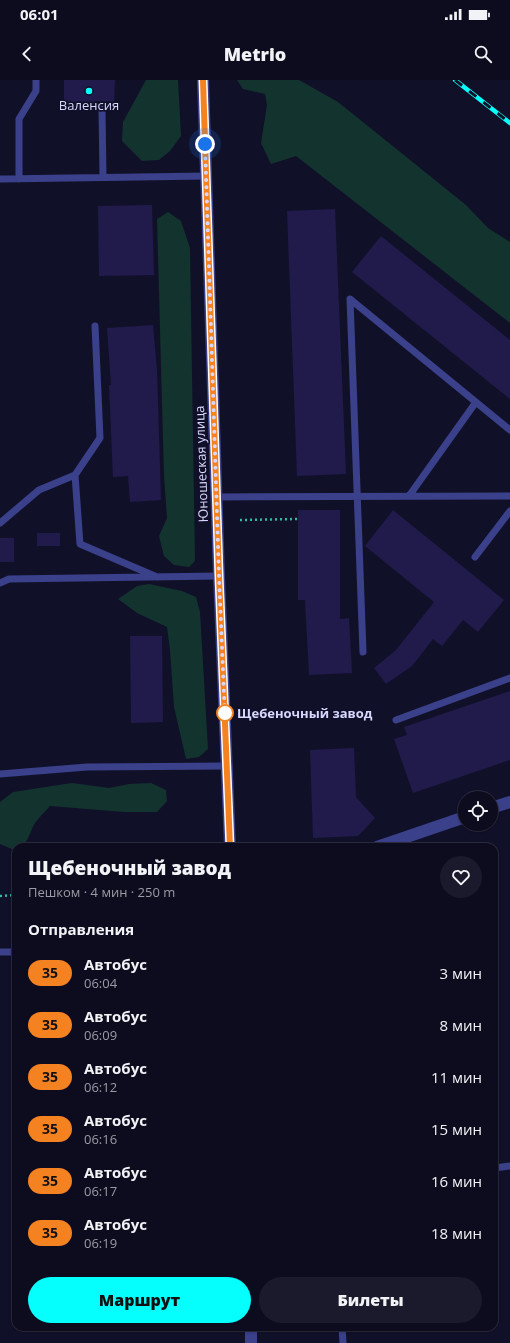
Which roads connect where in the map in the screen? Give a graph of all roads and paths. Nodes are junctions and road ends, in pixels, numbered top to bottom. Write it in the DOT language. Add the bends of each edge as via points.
graph roads {
  1 [pos="36,80"];
  2 [pos="203,80"];
  3 [pos="102,109"];
  4 [pos="207,176"];
  5 [pos="103,177"];
  6 [pos="19,178"];
  7 [pos="0,179"];
  8 [pos="95,326"];
  9 [pos="476,402"];
  10 [pos="510,430"];
  11 [pos="75,475"];
  12 [pos="357,496"];
  13 [pos="409,496"];
  14 [pos="510,496"];
  15 [pos="216,497"];
  16 [pos="510,511"];
  17 [pos="298,519"];
  18 [pos="240,520"];
  19 [pos="0,523"];
  20 [pos="475,557"];
  21 [pos="219,576"];
  22 [pos="157,577"];
  23 [pos="0,583"];
  24 [pos="363,652"];
  25 [pos="510,678"];
  26 [pos="396,720"];
  27 [pos="227,766"];
  28 [pos="0,774"];
  29 [pos="510,802"];
  30 [pos="498,806"];
  31 [pos="458,819"];
  32 [pos="230,843"];
  33 [pos="388,843"];
  34 [pos="12,895"];
  35 [pos="0,896"];
  36 [pos="0,952"];
  37 [pos="12,952"];
  38 [pos="510,1166"];
  39 [pos="498,1168"];
  40 [pos="251,1331"];
  41 [pos="342,1331"];
  42 [pos="252,1343"];
  43 [pos="343,1343"];
  1 -- 6 [label="lane" via="36,91 19,119"];
  2 -- 4 [label="street, Юношеская улица"];
  3 -- 5 [label="lane"];
  4 -- 5 [label="lane"];
  4 -- 15 [label="street, Юношеская улица"];
  5 -- 6 [label="lane"];
  6 -- 7 [label="lane"];
  8 -- 11 [label="lane" via="100,438"];
  9 -- 10 [label="lane"];
  9 -- 12 [label="lane" via="350,299"];
  9 -- 13 [label="lane"];
  11 -- 19 [label="lane" via="39,490"];
  11 -- 22 [label="lane" via="80,544"];
  12 -- 13 [label="lane"];
  12 -- 15 [label="lane"];
  12 -- 24 [label="lane"];
  13 -- 14 [label="lane"];
  15 -- 21 [label="street, Юношеская улица"];
  16 -- 20 [label="lane"];
  17 -- 18 [label="path"];
  21 -- 22 [label="lane"];
  21 -- 27 [label="street, Юношеская улица"];
  22 -- 23 [label="lane" via="9,579"];
  25 -- 26 [label="lane"];
  27 -- 28 [label="lane" via="87,767"];
  27 -- 32 [label="street, Юношеская улица"];
  29 -- 30 [label="street"];
  31 -- 33 [label="street"];
  34 -- 35 [label="path"];
  36 -- 37 [label="lane"];
  38 -- 39 [label="lane"];
  40 -- 42 [label="street"];
  41 -- 43 [label="lane"];
}
